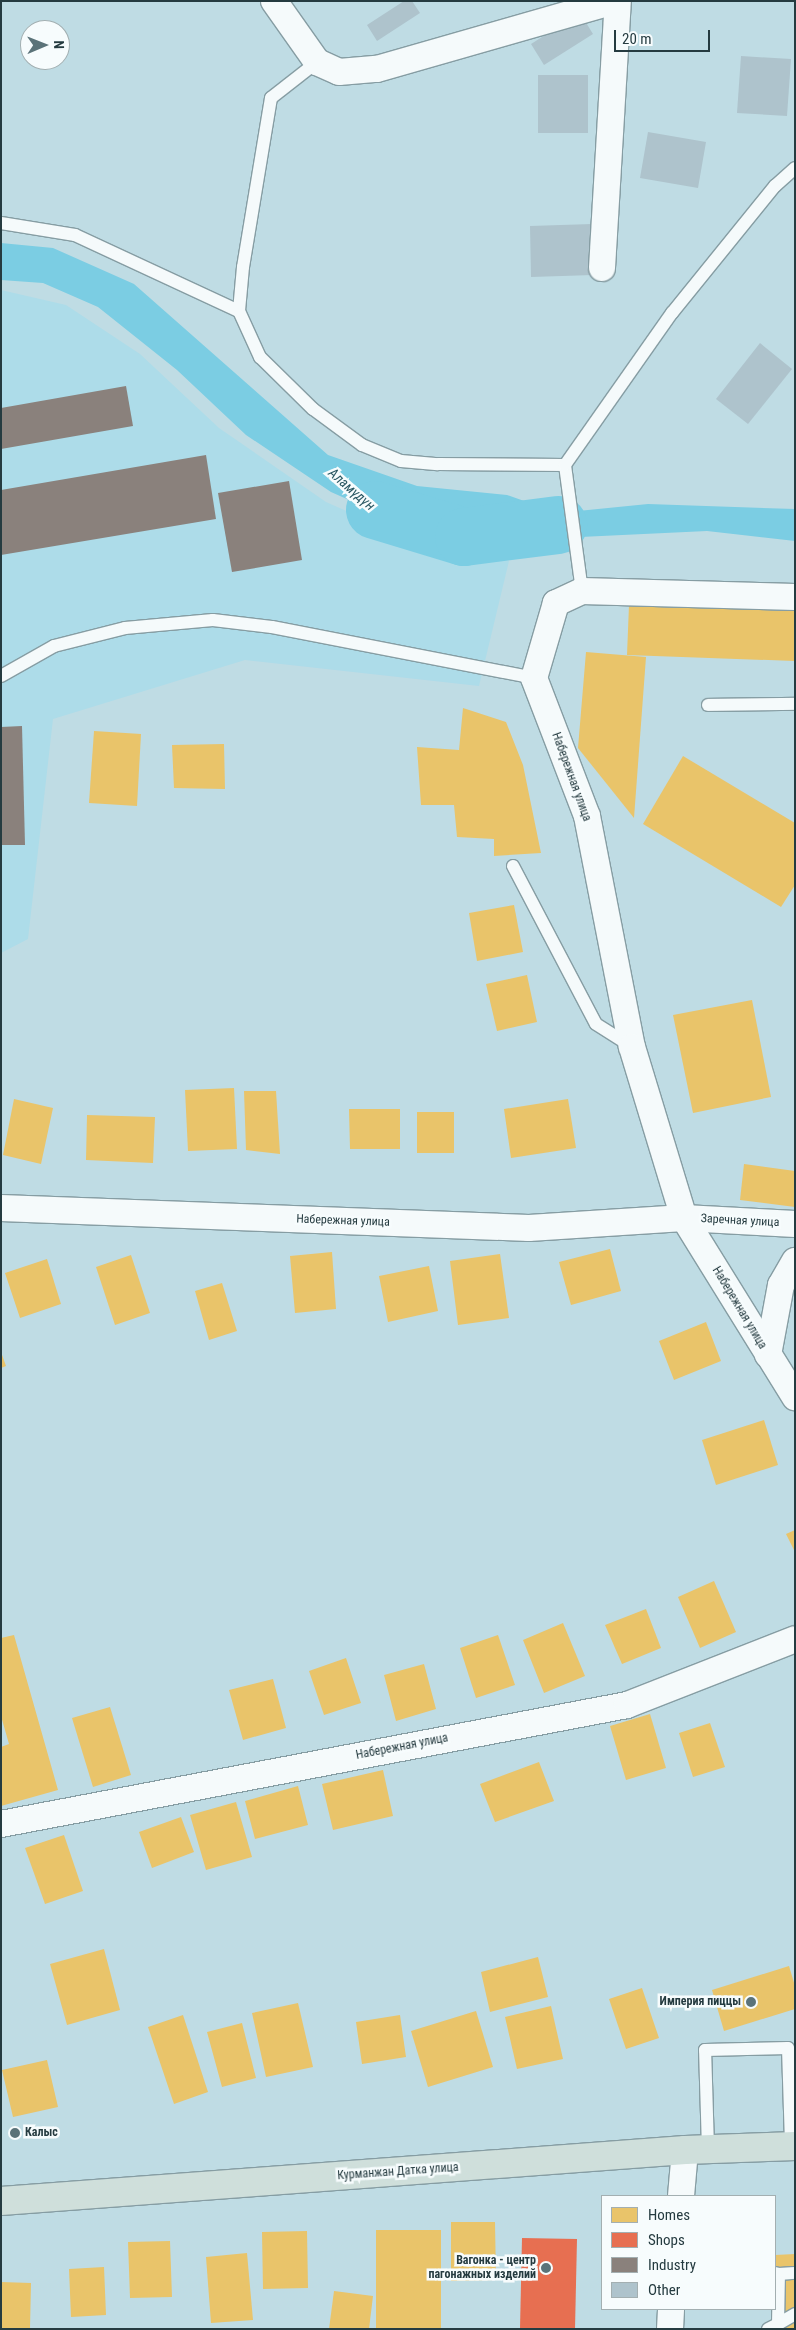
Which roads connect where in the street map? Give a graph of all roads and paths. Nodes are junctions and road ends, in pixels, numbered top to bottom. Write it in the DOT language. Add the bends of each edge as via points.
graph roads {
  1 [pos="274,1"];
  2 [pos="616,1"];
  3 [pos="317,62"];
  4 [pos="795,168"];
  5 [pos="1,223"];
  6 [pos="602,268"];
  7 [pos="239,311"];
  8 [pos="565,465"];
  9 [pos="582,591"];
  10 [pos="795,597"];
  11 [pos="1,676"];
  12 [pos="534,678"];
  13 [pos="795,704"];
  14 [pos="708,705"];
  15 [pos="513,866"];
  16 [pos="632,1047"];
  17 [pos="1,1208"];
  18 [pos="684,1218"];
  19 [pos="795,1224"];
  20 [pos="795,1262"];
  21 [pos="768,1355"];
  22 [pos="795,1397"];
  23 [pos="795,1639"];
  24 [pos="1,1824"];
  25 [pos="793,2146"];
  26 [pos="696,2150"];
  27 [pos="681,2195"];
  28 [pos="1,2202"];
  29 [pos="795,2273"];
  30 [pos="777,2274"];
  31 [pos="776,2287"];
  32 [pos="671,2310"];
  33 [pos="774,2310"];
  34 [pos="795,2314"];
  35 [pos="773,2326"];
  36 [pos="670,2329"];
  1 -- 3 [label="street"];
  2 -- 3 [label="street" via="377,69 339,72"];
  2 -- 6 [label="street"];
  3 -- 7 [label="lane" via="271,98 242,267"];
  4 -- 8 [label="lane" via="775,186 672,313"];
  5 -- 7 [label="lane" via="75,235"];
  7 -- 8 [label="lane" via="260,357 312,409 362,445 401,461 419,463"];
  8 -- 9 [label="lane"];
  9 -- 10 [label="street"];
  9 -- 12 [label="street" via="556,602"];
  11 -- 12 [label="lane" via="54,646 125,628 213,620 272,627"];
  12 -- 16 [label="street, Набережная улица" via="587,816"];
  13 -- 14 [label="lane"];
  15 -- 16 [label="lane" via="596,1024"];
  16 -- 18 [label="street, Набережная улица"];
  17 -- 18 [label="street, Набережная улица" via="529,1228"];
  18 -- 19 [label="street, Заречная улица"];
  18 -- 21 [label="street, Набережная улица"];
  20 -- 21 [label="street" via="781,1285"];
  21 -- 22 [label="street, Набережная улица"];
  23 -- 24 [label="street, Набережная улица" via="626,1705"];
  25 -- 26 [label="main road, Курманжан Датка улица"];
  25 -- 26 [label="lane" via="788,2048 705,2050"];
  26 -- 27 [label="street"];
  26 -- 28 [label="main road, Курманжан Датка улица"];
  29 -- 30 [label="lane"];
  30 -- 31 [label="lane"];
  32 -- 36 [label="street"];
  33 -- 35 [label="lane"];
  34 -- 35 [label="lane"];
}
